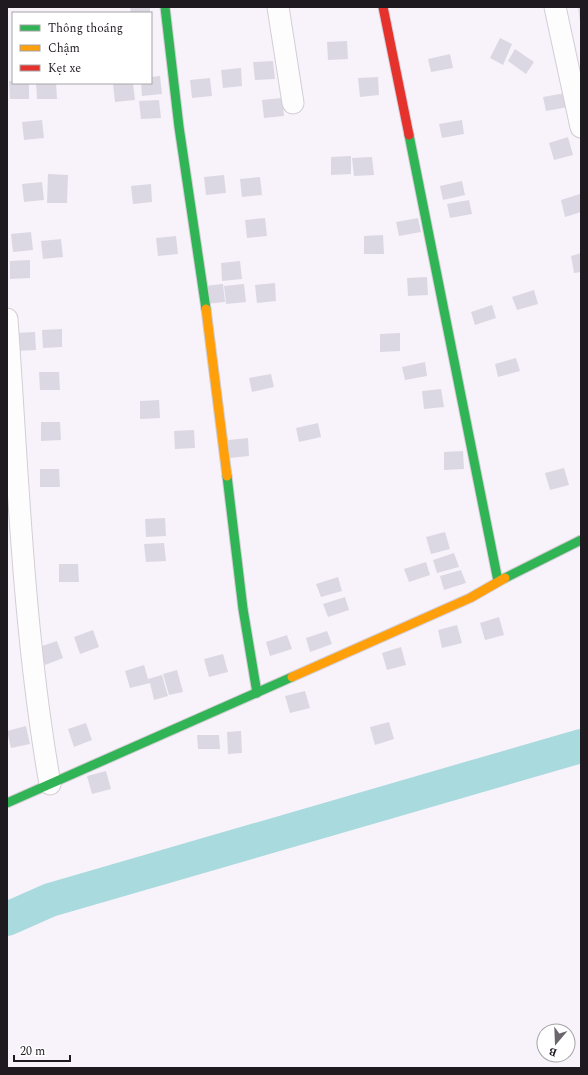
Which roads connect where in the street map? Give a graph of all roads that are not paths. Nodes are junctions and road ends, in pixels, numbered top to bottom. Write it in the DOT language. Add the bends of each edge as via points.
graph roads {
  1 [pos="165,7"];
  2 [pos="278,7"];
  3 [pos="383,7"];
  4 [pos="555,7"];
  5 [pos="293,103"];
  6 [pos="581,127"];
  7 [pos="7,319"];
  8 [pos="581,540"];
  9 [pos="498,581"];
  10 [pos="257,693"];
  11 [pos="50,784"];
  12 [pos="7,802"];
  1 -- 10 [label="street" via="179,127 212,353 243,609"];
  2 -- 5 [label="street"];
  3 -- 9 [label="street"];
  4 -- 6 [label="street"];
  7 -- 11 [label="street" via="26,598 34,683"];
  8 -- 9 [label="street"];
  9 -- 10 [label="street" via="470,598"];
  10 -- 11 [label="street"];
  11 -- 12 [label="street"];
}
